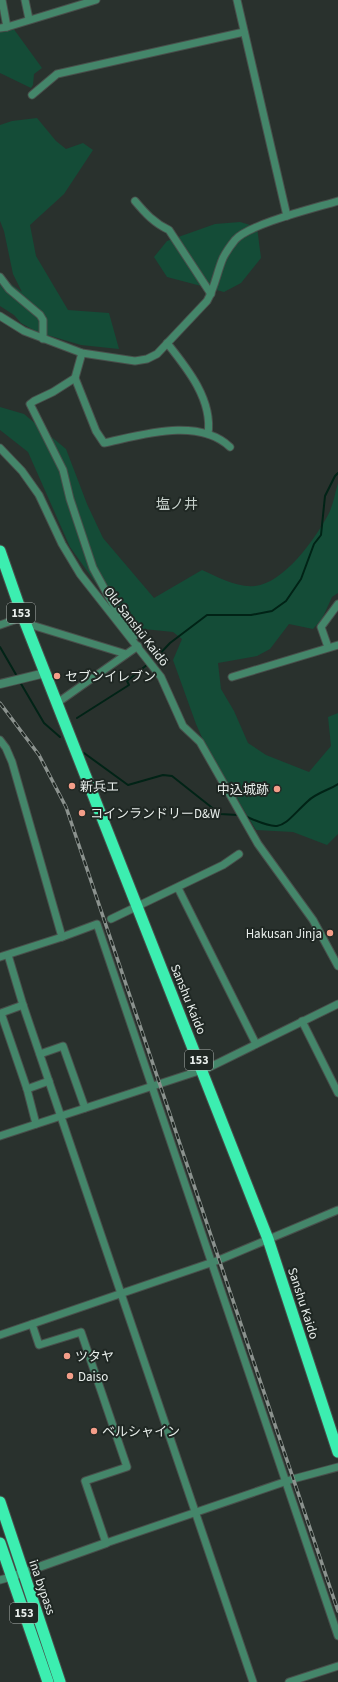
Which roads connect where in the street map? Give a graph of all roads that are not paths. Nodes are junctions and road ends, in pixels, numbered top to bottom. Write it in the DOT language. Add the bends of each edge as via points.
graph roads {
  1 [pos="2,0"];
  2 [pos="25,0"];
  3 [pos="96,0"];
  4 [pos="238,0"];
  5 [pos="29,20"];
  6 [pos="4,27"];
  7 [pos="244,32"];
  8 [pos="32,95"];
  9 [pos="135,201"];
  10 [pos="338,201"];
  11 [pos="287,216"];
  12 [pos="0,277"];
  13 [pos="211,294"];
  14 [pos="0,316"];
  15 [pos="43,339"];
  16 [pos="167,343"];
  17 [pos="82,353"];
  18 [pos="75,378"];
  19 [pos="208,434"];
  20 [pos="230,447"];
  21 [pos="0,448"];
  22 [pos="0,551"];
  23 [pos="338,606"];
  24 [pos="24,620"];
  25 [pos="0,625"];
  26 [pos="338,645"];
  27 [pos="138,646"];
  28 [pos="328,647"];
  29 [pos="126,654"];
  30 [pos="45,673"];
  31 [pos="232,677"];
  32 [pos="0,684"];
  33 [pos="57,703"];
  34 [pos="0,740"];
  35 [pos="239,854"];
  36 [pos="178,888"];
  37 [pos="137,906"];
  38 [pos="111,918"];
  39 [pos="62,937"];
  40 [pos="8,955"];
  41 [pos="0,957"];
  42 [pos="338,966"];
  43 [pos="338,1004"];
  44 [pos="23,1005"];
  45 [pos="302,1021"];
  46 [pos="256,1044"];
  47 [pos="40,1054"];
  48 [pos="203,1070"];
  49 [pos="49,1081"];
  50 [pos="151,1086"];
  51 [pos="27,1089"];
  52 [pos="338,1092"];
  53 [pos="86,1108"];
  54 [pos="62,1116"];
  55 [pos="36,1124"];
  56 [pos="0,1136"];
  57 [pos="338,1210"];
  58 [pos="268,1239"];
  59 [pos="211,1263"];
  60 [pos="122,1293"];
  61 [pos="32,1324"];
  62 [pos="0,1335"];
  63 [pos="338,1452"];
  64 [pos="338,1468"];
  65 [pos="286,1482"];
  66 [pos="0,1502"];
  67 [pos="196,1514"];
  68 [pos="0,1543"];
  69 [pos="106,1543"];
  70 [pos="23,1572"];
  71 [pos="11,1577"];
  72 [pos="0,1580"];
  73 [pos="338,1636"];
  74 [pos="338,1666"];
  75 [pos="48,1682"];
  76 [pos="60,1682"];
  77 [pos="253,1682"];
  78 [pos="289,1682"];
  1 -- 6 [label="street"];
  2 -- 5 [label="street"];
  3 -- 5 [label="street"];
  4 -- 7 [label="street"];
  5 -- 6 [label="street"];
  7 -- 8 [label="street" via="57,74"];
  7 -- 11 [label="street"];
  9 -- 13 [label="street" via="147,216 169,230"];
  10 -- 11 [label="street"];
  11 -- 13 [label="street" via="249,230 235,239 224,257"];
  12 -- 15 [label="street" via="9,289 40,315 43,320"];
  13 -- 16 [label="street" via="198,312"];
  14 -- 15 [label="street"];
  15 -- 17 [label="street"];
  16 -- 17 [label="street" via="157,354 147,359 135,360"];
  16 -- 19 [label="street" via="202,395 210,422"];
  17 -- 18 [label="street"];
  18 -- 19 [label="street" via="90,417 104,443 145,433 197,430"];
  18 -- 27 [label="street" via="30,404 63,470 93,568 115,608 136,636"];
  19 -- 20 [label="street"];
  21 -- 27 [label="street, Old Sanshū Kaidō" via="13,460 39,495 62,544 80,574"];
  22 -- 24 [label="highway, 153"];
  23 -- 28 [label="street" via="322,627"];
  24 -- 25 [label="street"];
  24 -- 29 [label="street"];
  24 -- 30 [label="highway, 153"];
  26 -- 28 [label="street"];
  27 -- 29 [label="street"];
  27 -- 42 [label="street, Old Sanshū Kaidō" via="161,677 184,726 200,742 258,844 312,920"];
  28 -- 31 [label="street"];
  29 -- 33 [label="street"];
  30 -- 32 [label="street"];
  30 -- 33 [label="highway, Sanshu Kaido / 153"];
  33 -- 37 [label="highway, Sanshu Kaido / 153"];
  34 -- 39 [label="street" via="12,762"];
  35 -- 36 [label="street"];
  36 -- 37 [label="street"];
  36 -- 46 [label="street"];
  37 -- 38 [label="street"];
  37 -- 48 [label="highway, Sanshu Kaido / 153"];
  39 -- 40 [label="street"];
  39 -- 50 [label="street" via="97,924"];
  40 -- 41 [label="street"];
  40 -- 44 [label="street"];
  43 -- 45 [label="street"];
  44 -- 47 [label="street"];
  44 -- 51 [label="street" via="1,1013"];
  45 -- 46 [label="street"];
  45 -- 52 [label="street"];
  46 -- 48 [label="street"];
  47 -- 49 [label="street"];
  47 -- 53 [label="street" via="63,1046"];
  48 -- 50 [label="street"];
  48 -- 58 [label="highway, Sanshu Kaido / 153"];
  49 -- 51 [label="street"];
  49 -- 54 [label="street"];
  50 -- 53 [label="street"];
  50 -- 59 [label="street"];
  51 -- 55 [label="street"];
  53 -- 54 [label="street"];
  54 -- 55 [label="street"];
  54 -- 60 [label="street"];
  55 -- 56 [label="street"];
  57 -- 58 [label="street"];
  58 -- 59 [label="street"];
  58 -- 63 [label="highway, Sanshu Kaido / 153"];
  59 -- 60 [label="street"];
  59 -- 65 [label="street"];
  60 -- 61 [label="street"];
  60 -- 67 [label="street"];
  61 -- 62 [label="street"];
  61 -- 69 [label="street" via="39,1345 81,1332 127,1467 85,1481"];
  64 -- 65 [label="street"];
  65 -- 67 [label="street"];
  65 -- 73 [label="street"];
  66 -- 70 [label="highway, ina bypass / 153"];
  67 -- 69 [label="street"];
  67 -- 77 [label="street"];
  68 -- 71 [label="highway, ina bypass / 153"];
  69 -- 70 [label="street"];
  70 -- 71 [label="street"];
  70 -- 76 [label="highway, ina bypass / 153"];
  71 -- 72 [label="street"];
  71 -- 75 [label="highway, ina bypass / 153"];
  74 -- 78 [label="street"];
}
